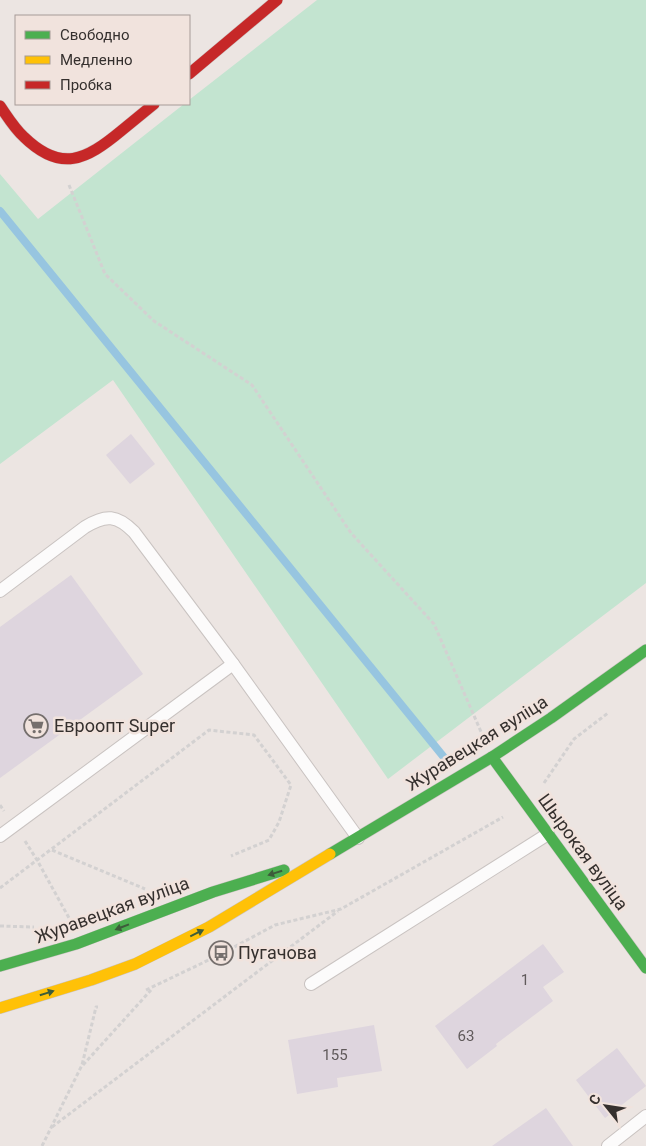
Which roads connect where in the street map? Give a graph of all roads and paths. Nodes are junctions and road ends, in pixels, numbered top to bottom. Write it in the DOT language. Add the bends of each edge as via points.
graph roads {
  1 [pos="276,0"];
  2 [pos="190,73"];
  3 [pos="153,105"];
  4 [pos="0,106"];
  5 [pos="58,158"];
  6 [pos="0,591"];
  7 [pos="646,650"];
  8 [pos="233,664"];
  9 [pos="610,711"];
  10 [pos="492,757"];
  11 [pos="526,804"];
  12 [pos="0,805"];
  13 [pos="15,825"];
  14 [pos="548,834"];
  15 [pos="0,836"];
  16 [pos="358,838"];
  17 [pos="51,849"];
  18 [pos="228,858"];
  19 [pos="322,859"];
  20 [pos="37,860"];
  21 [pos="153,886"];
  22 [pos="0,888"];
  23 [pos="145,889"];
  24 [pos="136,892"];
  25 [pos="341,909"];
  26 [pos="77,915"];
  27 [pos="69,918"];
  28 [pos="61,920"];
  29 [pos="0,926"];
  30 [pos="36,927"];
  31 [pos="0,966"];
  32 [pos="646,968"];
  33 [pos="311,984"];
  34 [pos="151,989"];
  35 [pos="142,992"];
  36 [pos="105,1004"];
  37 [pos="0,1008"];
  38 [pos="82,1065"];
  39 [pos="646,1116"];
  40 [pos="50,1129"];
  41 [pos="42,1146"];
  42 [pos="608,1146"];
  1 -- 2 [label="street"];
  3 -- 5 [label="street" via="96,151 83,157"];
  4 -- 5 [label="street" via="33,145"];
  5 -- 10 [label="path" via="105,274 154,321 252,385 351,533 434,624"];
  6 -- 8 [label="lane" via="85,527 104,518 115,518 134,532"];
  7 -- 10 [label="street, Журавецкая вуліца"];
  8 -- 13 [label="lane"];
  8 -- 16 [label="lane"];
  9 -- 11 [label="path" via="574,739 542,787"];
  10 -- 11 [label="street, Шырокая вуліца"];
  10 -- 16 [label="street, Журавецкая вуліца"];
  11 -- 14 [label="street, Шырокая вуліца"];
  11 -- 25 [label="path"];
  12 -- 13 [label="path"];
  13 -- 15 [label="lane"];
  13 -- 20 [label="path"];
  14 -- 32 [label="street, Шырокая вуліца"];
  14 -- 33 [label="lane"];
  16 -- 19 [label="street, Журавецкая вуліца"];
  17 -- 18 [label="path" via="209,730 254,734 291,785 279,822 269,840"];
  17 -- 20 [label="path"];
  17 -- 23 [label="path"];
  19 -- 31 [label="street, Журавецкая вуліца, one-way" via="213,892 76,944"];
  37 -- 19 [label="street, Журавецкая вуліца, one-way" via="135,964 210,927"];
  20 -- 22 [label="path"];
  20 -- 27 [label="path"];
  21 -- 23 [label="path"];
  23 -- 24 [label="path"];
  25 -- 34 [label="path" via="275,925"];
  25 -- 40 [label="path"];
  26 -- 27 [label="path"];
  27 -- 28 [label="path"];
  29 -- 30 [label="path"];
  34 -- 35 [label="path"];
  34 -- 38 [label="path"];
  36 -- 38 [label="path" via="96,1007"];
  38 -- 40 [label="path"];
  39 -- 42 [label="lane"];
  40 -- 41 [label="path"];
}
